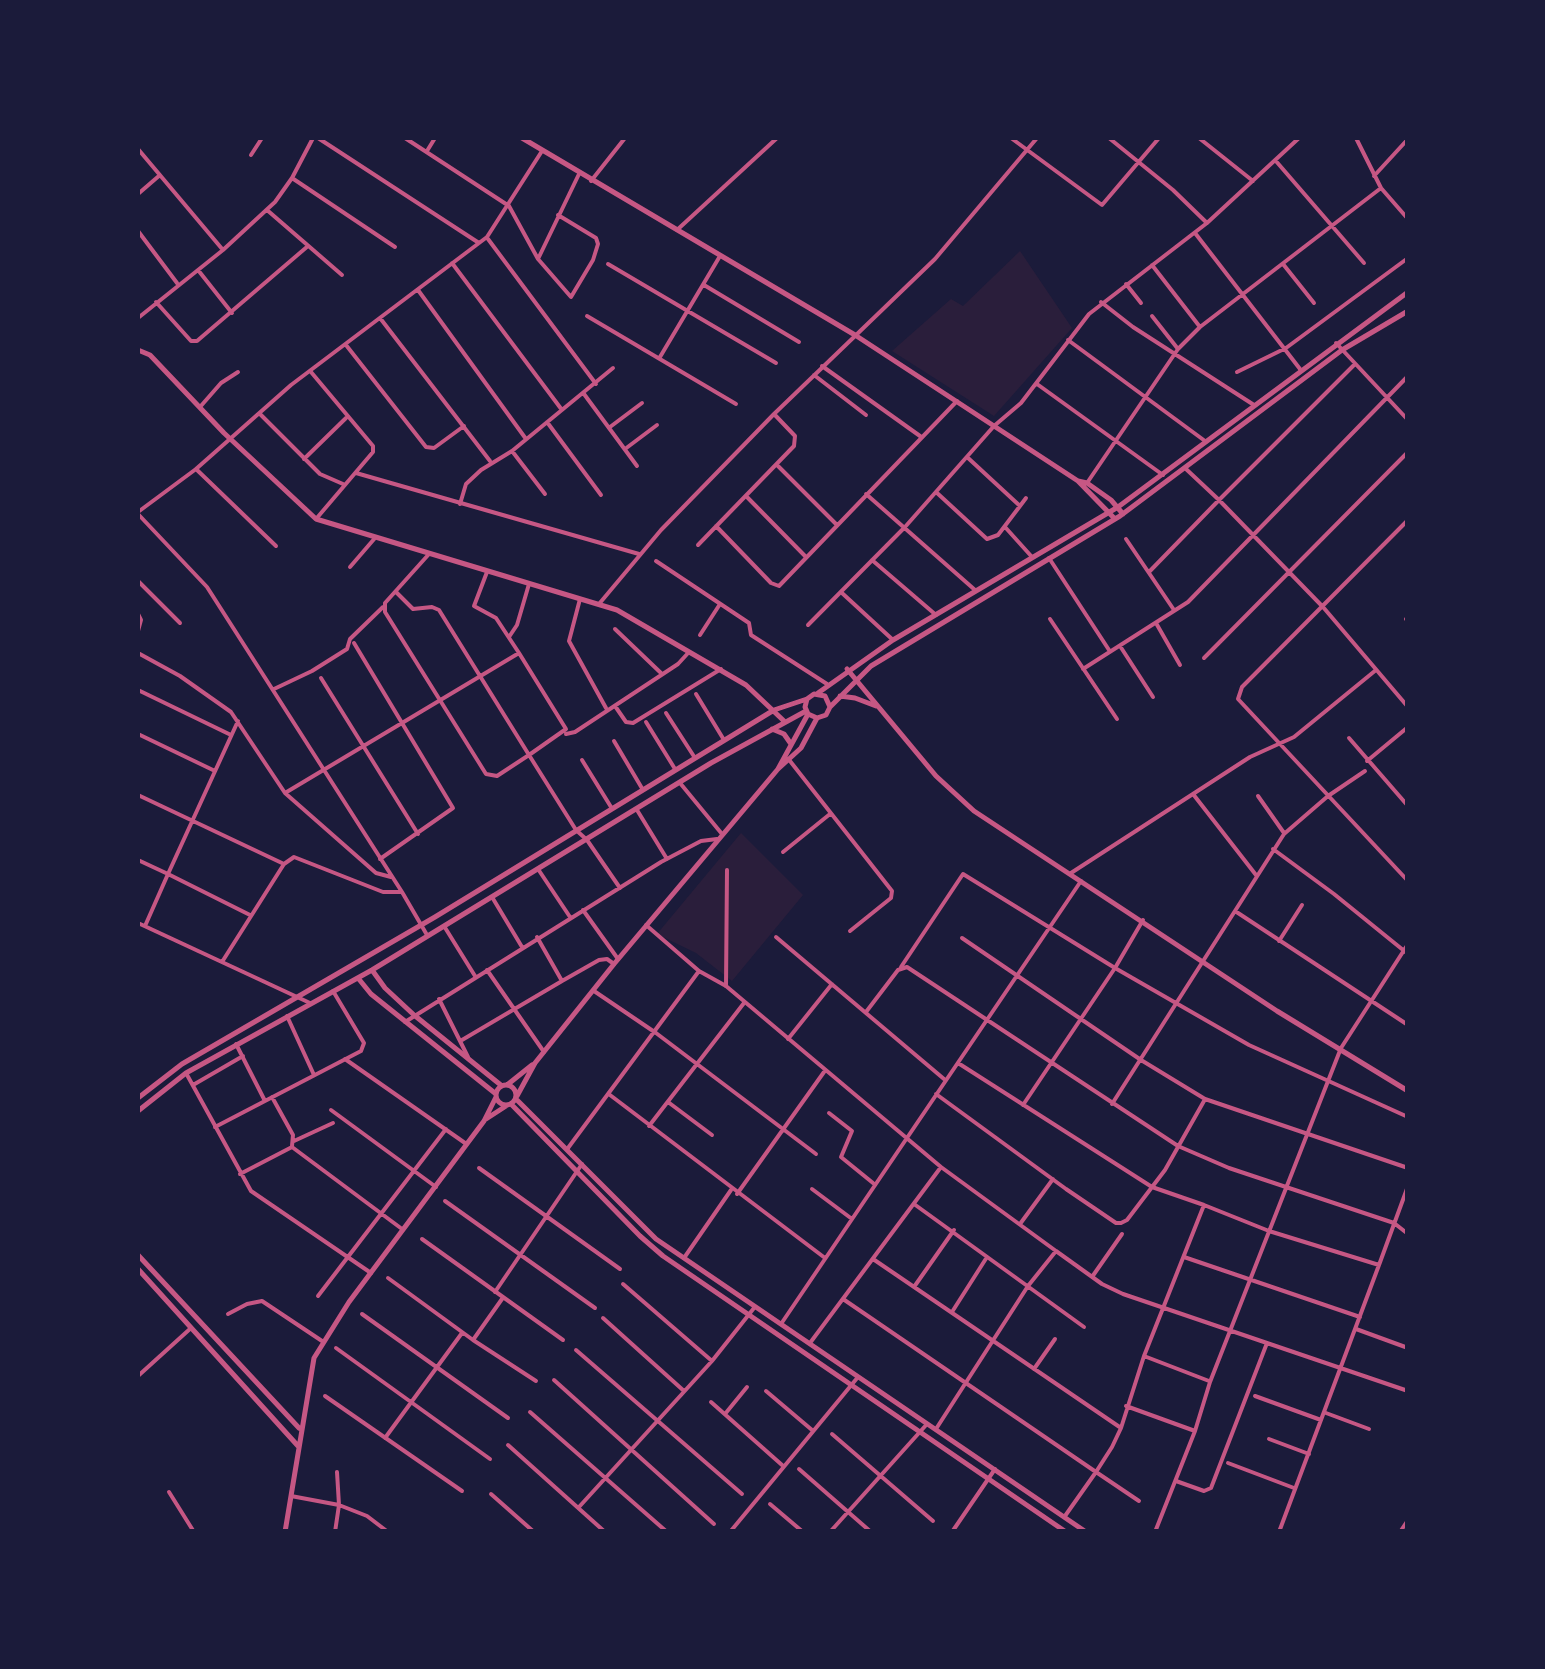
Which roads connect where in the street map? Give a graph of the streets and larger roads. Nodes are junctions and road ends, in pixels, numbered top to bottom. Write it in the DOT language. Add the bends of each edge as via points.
graph roads {
  1 [pos="262,138"];
  2 [pos="315,138"];
  3 [pos="406,138"];
  4 [pos="435,138"];
  5 [pos="524,138"];
  6 [pos="625,138"];
  7 [pos="776,138"];
  8 [pos="1011,138"];
  9 [pos="1036,138"];
  10 [pos="1109,138"];
  11 [pos="1159,138"];
  12 [pos="1199,138"];
  13 [pos="1288,138"];
  14 [pos="1299,138"];
  15 [pos="1356,138"];
  16 [pos="1408,139"];
  17 [pos="1294,142"];
  18 [pos="138,149"];
  19 [pos="542,150"];
  20 [pos="1026,150"];
  21 [pos="427,151"];
  22 [pos="251,155"];
  23 [pos="1275,160"];
  24 [pos="1140,163"];
  25 [pos="579,174"];
  26 [pos="160,175"];
  27 [pos="1374,176"];
  28 [pos="292,178"];
  29 [pos="1253,180"];
  30 [pos="592,181"];
  31 [pos="1382,188"];
  32 [pos="138,194"];
  33 [pos="509,206"];
  34 [pos="267,210"];
  35 [pos="558,216"];
  36 [pos="1407,218"];
  37 [pos="1207,223"];
  38 [pos="1333,225"];
  39 [pos="677,230"];
  40 [pos="138,231"];
  41 [pos="1195,233"];
  42 [pos="487,238"];
  43 [pos="479,244"];
  44 [pos="308,246"];
  45 [pos="396,247"];
  46 [pos="223,250"];
  47 [pos="720,256"];
  48 [pos="1408,258"];
  49 [pos="538,259"];
  50 [pos="452,264"];
  51 [pos="608,264"];
  52 [pos="1283,264"];
  53 [pos="1364,264"];
  54 [pos="1152,265"];
  55 [pos="198,270"];
  56 [pos="342,275"];
  57 [pos="179,284"];
  58 [pos="703,284"];
  59 [pos="1126,284"];
  60 [pos="418,290"];
  61 [pos="1408,292"];
  62 [pos="1243,295"];
  63 [pos="156,302"];
  64 [pos="1101,302"];
  65 [pos="1141,303"];
  66 [pos="1314,303"];
  67 [pos="687,311"];
  68 [pos="1408,311"];
  69 [pos="232,313"];
  70 [pos="587,316"];
  71 [pos="1152,316"];
  72 [pos="138,317"];
  73 [pos="380,318"];
  74 [pos="1200,328"];
  75 [pos="855,335"];
  76 [pos="1068,340"];
  77 [pos="799,342"];
  78 [pos="1336,343"];
  79 [pos="346,346"];
  80 [pos="1286,348"];
  81 [pos="138,350"];
  82 [pos="1177,350"];
  83 [pos="1342,350"];
  84 [pos="660,357"];
  85 [pos="776,362"];
  86 [pos="1355,364"];
  87 [pos="822,366"];
  88 [pos="613,368"];
  89 [pos="1300,370"];
  90 [pos="310,371"];
  91 [pos="238,372"];
  92 [pos="1237,372"];
  93 [pos="814,374"];
  94 [pos="1408,376"];
  95 [pos="596,384"];
  96 [pos="1037,384"];
  97 [pos="584,394"];
  98 [pos="1145,397"];
  99 [pos="1386,397"];
  100 [pos="958,400"];
  101 [pos="642,402"];
  102 [pos="736,404"];
  103 [pos="1254,406"];
  104 [pos="200,407"];
  105 [pos="562,410"];
  106 [pos="260,414"];
  107 [pos="774,414"];
  108 [pos="866,415"];
  109 [pos="346,418"];
  110 [pos="1408,420"];
  111 [pos="548,422"];
  112 [pos="657,425"];
  113 [pos="464,426"];
  114 [pos="994,426"];
  115 [pos="609,428"];
  116 [pos="921,437"];
  117 [pos="526,439"];
  118 [pos="231,440"];
  119 [pos="1116,442"];
  120 [pos="1207,442"];
  121 [pos="624,449"];
  122 [pos="512,451"];
  123 [pos="1408,452"];
  124 [pos="968,457"];
  125 [pos="304,460"];
  126 [pos="491,462"];
  127 [pos="777,465"];
  128 [pos="638,466"];
  129 [pos="1186,468"];
  130 [pos="196,469"];
  131 [pos="356,473"];
  132 [pos="1163,475"];
  133 [pos="1078,481"];
  134 [pos="1087,484"];
  135 [pos="344,485"];
  136 [pos="936,492"];
  137 [pos="545,494"];
  138 [pos="866,494"];
  139 [pos="600,495"];
  140 [pos="746,496"];
  141 [pos="138,498"];
  142 [pos="1026,498"];
  143 [pos="1218,500"];
  144 [pos="460,504"];
  145 [pos="1020,506"];
  146 [pos="144,507"];
  147 [pos="1118,507"];
  148 [pos="1110,512"];
  149 [pos="138,513"];
  150 [pos="1123,514"];
  151 [pos="316,519"];
  152 [pos="1115,519"];
  153 [pos="1408,520"];
  154 [pos="838,525"];
  155 [pos="716,526"];
  156 [pos="1005,527"];
  157 [pos="905,528"];
  158 [pos="1255,535"];
  159 [pos="374,538"];
  160 [pos="1126,540"];
  161 [pos="698,544"];
  162 [pos="276,546"];
  163 [pos="429,554"];
  164 [pos="639,554"];
  165 [pos="806,558"];
  166 [pos="1033,558"];
  167 [pos="1048,558"];
  168 [pos="872,560"];
  169 [pos="656,561"];
  170 [pos="350,567"];
  171 [pos="1288,571"];
  172 [pos="487,572"];
  173 [pos="1149,572"];
  174 [pos="138,581"];
  175 [pos="528,584"];
  176 [pos="976,591"];
  177 [pos="396,592"];
  178 [pos="842,593"];
  179 [pos="580,599"];
  180 [pos="599,604"];
  181 [pos="720,604"];
  182 [pos="384,607"];
  183 [pos="1322,607"];
  184 [pos="1174,612"];
  185 [pos="138,614"];
  186 [pos="936,615"];
  187 [pos="1050,619"];
  188 [pos="180,623"];
  189 [pos="1156,623"];
  190 [pos="808,625"];
  191 [pos="615,629"];
  192 [pos="138,631"];
  193 [pos="700,635"];
  194 [pos="509,637"];
  195 [pos="893,640"];
  196 [pos="354,643"];
  197 [pos="1120,646"];
  198 [pos="689,652"];
  199 [pos="1110,652"];
  200 [pos="138,653"];
  201 [pos="519,653"];
  202 [pos="1204,658"];
  203 [pos="1180,665"];
  204 [pos="722,669"];
  205 [pos="847,669"];
  206 [pos="1084,669"];
  207 [pos="1376,670"];
  208 [pos="662,674"];
  209 [pos="480,676"];
  210 [pos="320,678"];
  211 [pos="856,679"];
  212 [pos="828,684"];
  213 [pos="138,690"];
  214 [pos="273,690"];
  215 [pos="818,693"];
  216 [pos="696,694"];
  217 [pos="840,696"];
  218 [pos="1153,697"];
  219 [pos="807,699"];
  220 [pos="442,700"];
  221 [pos="614,705"];
  222 [pos="1408,707"];
  223 [pos="830,708"];
  224 [pos="879,708"];
  225 [pos="607,709"];
  226 [pos="774,710"];
  227 [pos="666,712"];
  228 [pos="807,712"];
  229 [pos="817,718"];
  230 [pos="238,720"];
  231 [pos="1117,720"];
  232 [pos="646,722"];
  233 [pos="784,722"];
  234 [pos="401,723"];
  235 [pos="1408,727"];
  236 [pos="772,729"];
  237 [pos="138,734"];
  238 [pos="562,734"];
  239 [pos="231,735"];
  240 [pos="1349,738"];
  241 [pos="724,740"];
  242 [pos="614,741"];
  243 [pos="1280,743"];
  244 [pos="791,744"];
  245 [pos="363,746"];
  246 [pos="530,755"];
  247 [pos="695,758"];
  248 [pos="582,760"];
  249 [pos="790,761"];
  250 [pos="1367,761"];
  251 [pos="778,769"];
  252 [pos="324,770"];
  253 [pos="675,770"];
  254 [pos="214,771"];
  255 [pos="1365,771"];
  256 [pos="680,783"];
  257 [pos="643,790"];
  258 [pos="285,793"];
  259 [pos="1193,794"];
  260 [pos="138,795"];
  261 [pos="1258,796"];
  262 [pos="1328,796"];
  263 [pos="1408,806"];
  264 [pos="612,809"];
  265 [pos="637,810"];
  266 [pos="831,813"];
  267 [pos="192,820"];
  268 [pos="576,830"];
  269 [pos="418,834"];
  270 [pos="1284,834"];
  271 [pos="720,836"];
  272 [pos="587,840"];
  273 [pos="1273,850"];
  274 [pos="783,852"];
  275 [pos="380,859"];
  276 [pos="667,859"];
  277 [pos="138,860"];
  278 [pos="284,864"];
  279 [pos="538,869"];
  280 [pos="728,870"];
  281 [pos="168,874"];
  282 [pos="1071,874"];
  283 [pos="1256,875"];
  284 [pos="392,877"];
  285 [pos="1081,881"];
  286 [pos="1408,882"];
  287 [pos="620,888"];
  288 [pos="402,892"];
  289 [pos="492,897"];
  290 [pos="1302,904"];
  291 [pos="583,910"];
  292 [pos="1235,911"];
  293 [pos="250,914"];
  294 [pos="570,917"];
  295 [pos="1143,920"];
  296 [pos="138,922"];
  297 [pos="421,924"];
  298 [pos="646,925"];
  299 [pos="145,926"];
  300 [pos="444,926"];
  301 [pos="1050,927"];
  302 [pos="850,931"];
  303 [pos="427,936"];
  304 [pos="538,937"];
  305 [pos="776,937"];
  306 [pos="962,938"];
  307 [pos="1279,941"];
  308 [pos="1408,944"];
  309 [pos="522,947"];
  310 [pos="1402,950"];
  311 [pos="1408,954"];
  312 [pos="1204,961"];
  313 [pos="222,962"];
  314 [pos="616,962"];
  315 [pos="900,967"];
  316 [pos="1115,968"];
  317 [pos="372,970"];
  318 [pos="487,970"];
  319 [pos="699,971"];
  320 [pos="1018,974"];
  321 [pos="474,976"];
  322 [pos="358,978"];
  323 [pos="562,981"];
  324 [pos="832,984"];
  325 [pos="726,986"];
  326 [pos="593,990"];
  327 [pos="334,991"];
  328 [pos="297,996"];
  329 [pos="1372,998"];
  330 [pos="438,1000"];
  331 [pos="310,1003"];
  332 [pos="744,1003"];
  333 [pos="1177,1003"];
  334 [pos="512,1010"];
  335 [pos="866,1012"];
  336 [pos="287,1016"];
  337 [pos="414,1016"];
  338 [pos="1080,1016"];
  339 [pos="986,1020"];
  340 [pos="405,1022"];
  341 [pos="1408,1025"];
  342 [pos="656,1033"];
  343 [pos="462,1040"];
  344 [pos="787,1040"];
  345 [pos="236,1044"];
  346 [pos="1341,1048"];
  347 [pos="544,1052"];
  348 [pos="243,1056"];
  349 [pos="345,1058"];
  350 [pos="468,1058"];
  351 [pos="1141,1060"];
  352 [pos="535,1063"];
  353 [pos="958,1063"];
  354 [pos="1051,1063"];
  355 [pos="697,1064"];
  356 [pos="824,1071"];
  357 [pos="186,1073"];
  358 [pos="314,1075"];
  359 [pos="946,1080"];
  360 [pos="1328,1084"];
  361 [pos="504,1085"];
  362 [pos="193,1086"];
  363 [pos="1408,1090"];
  364 [pos="608,1094"];
  365 [pos="936,1094"];
  366 [pos="496,1095"];
  367 [pos="272,1097"];
  368 [pos="138,1098"];
  369 [pos="1205,1099"];
  370 [pos="265,1101"];
  371 [pos="512,1101"];
  372 [pos="668,1102"];
  373 [pos="1112,1104"];
  374 [pos="1024,1105"];
  375 [pos="331,1110"];
  376 [pos="138,1111"];
  377 [pos="829,1113"];
  378 [pos="1408,1117"];
  379 [pos="484,1121"];
  380 [pos="333,1123"];
  381 [pos="649,1126"];
  382 [pos="215,1127"];
  383 [pos="446,1128"];
  384 [pos="783,1129"];
  385 [pos="712,1135"];
  386 [pos="1306,1135"];
  387 [pos="906,1139"];
  388 [pos="465,1143"];
  389 [pos="293,1144"];
  390 [pos="1178,1146"];
  391 [pos="567,1149"];
  392 [pos="816,1154"];
  393 [pos="582,1164"];
  394 [pos="480,1168"];
  395 [pos="941,1168"];
  396 [pos="1408,1168"];
  397 [pos="413,1171"];
  398 [pos="576,1172"];
  399 [pos="240,1174"];
  400 [pos="1053,1179"];
  401 [pos="875,1184"];
  402 [pos="1287,1185"];
  403 [pos="1408,1186"];
  404 [pos="436,1187"];
  405 [pos="1152,1187"];
  406 [pos="812,1189"];
  407 [pos="731,1190"];
  408 [pos="737,1194"];
  409 [pos="445,1201"];
  410 [pos="914,1204"];
  411 [pos="1204,1205"];
  412 [pos="380,1213"];
  413 [pos="547,1217"];
  414 [pos="852,1218"];
  415 [pos="1394,1223"];
  416 [pos="1020,1224"];
  417 [pos="954,1230"];
  418 [pos="404,1231"];
  419 [pos="1270,1231"];
  420 [pos="1122,1234"];
  421 [pos="1408,1234"];
  422 [pos="422,1239"];
  423 [pos="1056,1251"];
  424 [pos="138,1255"];
  425 [pos="522,1255"];
  426 [pos="988,1255"];
  427 [pos="348,1256"];
  428 [pos="1184,1257"];
  429 [pos="684,1258"];
  430 [pos="825,1258"];
  431 [pos="873,1259"];
  432 [pos="1379,1265"];
  433 [pos="138,1269"];
  434 [pos="620,1269"];
  435 [pos="372,1274"];
  436 [pos="1092,1277"];
  437 [pos="388,1278"];
  438 [pos="1252,1280"];
  439 [pos="623,1284"];
  440 [pos="1028,1286"];
  441 [pos="914,1287"];
  442 [pos="495,1292"];
  443 [pos="318,1296"];
  444 [pos="503,1298"];
  445 [pos="843,1299"];
  446 [pos="754,1307"];
  447 [pos="595,1308"];
  448 [pos="1163,1308"];
  449 [pos="952,1312"];
  450 [pos="749,1313"];
  451 [pos="228,1314"];
  452 [pos="362,1314"];
  453 [pos="1360,1316"];
  454 [pos="603,1318"];
  455 [pos="781,1324"];
  456 [pos="1084,1327"];
  457 [pos="191,1328"];
  458 [pos="1356,1329"];
  459 [pos="1232,1330"];
  460 [pos="462,1331"];
  461 [pos="1056,1339"];
  462 [pos="473,1340"];
  463 [pos="564,1340"];
  464 [pos="322,1341"];
  465 [pos="994,1341"];
  466 [pos="810,1343"];
  467 [pos="1267,1343"];
  468 [pos="336,1348"];
  469 [pos="1408,1348"];
  470 [pos="576,1350"];
  471 [pos="1144,1356"];
  472 [pos="712,1361"];
  473 [pos="435,1367"];
  474 [pos="1034,1368"];
  475 [pos="1342,1369"];
  476 [pos="138,1376"];
  477 [pos="858,1376"];
  478 [pos="554,1380"];
  479 [pos="536,1381"];
  480 [pos="967,1382"];
  481 [pos="1210,1382"];
  482 [pos="852,1385"];
  483 [pos="747,1387"];
  484 [pos="684,1390"];
  485 [pos="766,1391"];
  486 [pos="1408,1391"];
  487 [pos="325,1396"];
  488 [pos="1255,1396"];
  489 [pos="410,1402"];
  490 [pos="711,1402"];
  491 [pos="1126,1406"];
  492 [pos="530,1412"];
  493 [pos="1325,1413"];
  494 [pos="725,1414"];
  495 [pos="508,1418"];
  496 [pos="656,1419"];
  497 [pos="1322,1421"];
  498 [pos="928,1424"];
  499 [pos="1121,1428"];
  500 [pos="936,1429"];
  501 [pos="1369,1429"];
  502 [pos="300,1430"];
  503 [pos="813,1431"];
  504 [pos="1194,1431"];
  505 [pos="920,1432"];
  506 [pos="832,1434"];
  507 [pos="385,1438"];
  508 [pos="1269,1438"];
  509 [pos="508,1445"];
  510 [pos="298,1446"];
  511 [pos="630,1448"];
  512 [pos="1309,1454"];
  513 [pos="490,1459"];
  514 [pos="1228,1463"];
  515 [pos="783,1466"];
  516 [pos="799,1469"];
  517 [pos="995,1469"];
  518 [pos="337,1472"];
  519 [pos="1096,1472"];
  520 [pos="880,1474"];
  521 [pos="605,1477"];
  522 [pos="988,1480"];
  523 [pos="1176,1480"];
  524 [pos="1296,1489"];
  525 [pos="462,1491"];
  526 [pos="169,1492"];
  527 [pos="491,1494"];
  528 [pos="742,1494"];
  529 [pos="291,1496"];
  530 [pos="1139,1501"];
  531 [pos="770,1504"];
  532 [pos="338,1505"];
  533 [pos="579,1507"];
  534 [pos="847,1511"];
  535 [pos="1064,1517"];
  536 [pos="1408,1520"];
  537 [pos="933,1521"];
  538 [pos="714,1524"];
  539 [pos="194,1532"];
  540 [pos="284,1532"];
  541 [pos="335,1532"];
  542 [pos="388,1532"];
  543 [pos="534,1532"];
  544 [pos="605,1532"];
  545 [pos="667,1532"];
  546 [pos="730,1532"];
  547 [pos="802,1532"];
  548 [pos="830,1532"];
  549 [pos="871,1532"];
  550 [pos="952,1532"];
  551 [pos="1066,1532"];
  552 [pos="1086,1532"];
  553 [pos="1156,1532"];
  554 [pos="1279,1532"];
  555 [pos="1400,1532"];
  1 -- 22 [label="street"];
  2 -- 28 [label="street"];
  2 -- 43 [label="street"];
  3 -- 21 [label="street"];
  4 -- 21 [label="street"];
  5 -- 19 [label="street"];
  6 -- 30 [label="street"];
  7 -- 39 [label="street"];
  8 -- 20 [label="street"];
  9 -- 20 [label="street"];
  10 -- 24 [label="street"];
  11 -- 24 [label="street"];
  12 -- 29 [label="street"];
  13 -- 17 [label="street"];
  14 -- 17 [label="street"];
  15 -- 27 [label="street"];
  16 -- 27 [label="street"];
  17 -- 23 [label="street"];
  18 -- 26 [label="street"];
  19 -- 25 [label="street"];
  19 -- 33 [label="street"];
  20 -- 24 [label="street" via="1098,204"];
  20 -- 75 [label="street" via="934,259"];
  21 -- 33 [label="street"];
  23 -- 29 [label="street"];
  23 -- 38 [label="street"];
  24 -- 37 [label="street"];
  25 -- 30 [label="street"];
  25 -- 35 [label="street"];
  26 -- 32 [label="street"];
  26 -- 46 [label="street"];
  27 -- 31 [label="street"];
  28 -- 34 [label="street"];
  28 -- 45 [label="street"];
  29 -- 37 [label="street"];
  30 -- 39 [label="street"];
  31 -- 36 [label="street"];
  31 -- 38 [label="street"];
  33 -- 42 [label="street"];
  33 -- 49 [label="street"];
  34 -- 44 [label="street"];
  34 -- 46 [label="street"];
  35 -- 49 [label="street"];
  35 -- 49 [label="street" via="596,238 594,260 571,298"];
  37 -- 41 [label="street"];
  38 -- 52 [label="street"];
  38 -- 53 [label="street"];
  39 -- 47 [label="street"];
  40 -- 57 [label="street"];
  41 -- 54 [label="street"];
  41 -- 62 [label="street"];
  42 -- 43 [label="street"];
  42 -- 95 [label="street"];
  43 -- 50 [label="street"];
  44 -- 56 [label="street"];
  44 -- 69 [label="street"];
  46 -- 55 [label="street"];
  47 -- 58 [label="street"];
  47 -- 75 [label="street"];
  48 -- 80 [label="street"];
  50 -- 60 [label="street"];
  50 -- 105 [label="street"];
  51 -- 67 [label="street"];
  52 -- 62 [label="street"];
  52 -- 66 [label="street"];
  54 -- 59 [label="street"];
  54 -- 74 [label="street"];
  55 -- 57 [label="street"];
  55 -- 69 [label="street"];
  57 -- 63 [label="street"];
  58 -- 67 [label="street"];
  58 -- 77 [label="street"];
  59 -- 64 [label="street"];
  59 -- 65 [label="street"];
  60 -- 73 [label="street"];
  60 -- 117 [label="street"];
  61 -- 78 [label="street"];
  62 -- 74 [label="street"];
  62 -- 80 [label="street"];
  63 -- 69 [label="street" via="191,340"];
  63 -- 72 [label="street"];
  64 -- 76 [label="street"];
  64 -- 82 [label="street"];
  67 -- 84 [label="street"];
  67 -- 85 [label="street"];
  68 -- 83 [label="street"];
  70 -- 84 [label="street"];
  71 -- 82 [label="street"];
  73 -- 79 [label="street"];
  73 -- 113 [label="street"];
  74 -- 82 [label="street"];
  75 -- 87 [label="street"];
  75 -- 100 [label="street"];
  76 -- 96 [label="street"];
  76 -- 98 [label="street"];
  78 -- 83 [label="street"];
  78 -- 89 [label="street"];
  79 -- 90 [label="street"];
  79 -- 113 [label="street" via="426,448"];
  80 -- 89 [label="street"];
  80 -- 92 [label="street"];
  81 -- 104 [label="street"];
  82 -- 98 [label="street"];
  82 -- 103 [label="street"];
  83 -- 86 [label="street"];
  83 -- 129 [label="street"];
  84 -- 102 [label="street"];
  86 -- 99 [label="street"];
  86 -- 143 [label="street"];
  87 -- 93 [label="street"];
  87 -- 116 [label="street"];
  88 -- 95 [label="street"];
  89 -- 103 [label="street"];
  90 -- 106 [label="street"];
  90 -- 109 [label="street"];
  91 -- 104 [label="street"];
  93 -- 107 [label="street"];
  93 -- 108 [label="street"];
  94 -- 99 [label="street"];
  95 -- 97 [label="street"];
  96 -- 114 [label="street"];
  96 -- 119 [label="street"];
  97 -- 105 [label="street"];
  97 -- 115 [label="street"];
  98 -- 119 [label="street"];
  98 -- 120 [label="street"];
  99 -- 110 [label="street"];
  99 -- 158 [label="street"];
  100 -- 114 [label="street"];
  100 -- 116 [label="street"];
  101 -- 115 [label="street"];
  103 -- 120 [label="street"];
  104 -- 118 [label="street"];
  105 -- 111 [label="street"];
  106 -- 118 [label="street"];
  106 -- 125 [label="street"];
  107 -- 127 [label="street" via="796,439"];
  107 -- 164 [label="street"];
  109 -- 125 [label="street"];
  109 -- 131 [label="street" via="373,446"];
  111 -- 117 [label="street"];
  111 -- 139 [label="street"];
  112 -- 121 [label="street"];
  113 -- 126 [label="street"];
  114 -- 124 [label="street"];
  114 -- 133 [label="street"];
  115 -- 121 [label="street"];
  116 -- 138 [label="street"];
  117 -- 122 [label="street"];
  118 -- 130 [label="street"];
  118 -- 151 [label="street"];
  119 -- 132 [label="street"];
  119 -- 134 [label="street"];
  120 -- 132 [label="street"];
  121 -- 128 [label="street"];
  122 -- 126 [label="street"];
  122 -- 137 [label="street"];
  123 -- 171 [label="street"];
  124 -- 136 [label="street"];
  124 -- 145 [label="street"];
  125 -- 135 [label="street"];
  126 -- 144 [label="street" via="466,484"];
  127 -- 140 [label="street"];
  127 -- 154 [label="street"];
  129 -- 143 [label="street"];
  129 -- 150 [label="street"];
  130 -- 146 [label="street"];
  130 -- 162 [label="street"];
  131 -- 135 [label="street"];
  131 -- 144 [label="street"];
  132 -- 147 [label="street"];
  133 -- 134 [label="street"];
  133 -- 148 [label="street"];
  134 -- 147 [label="street"];
  135 -- 151 [label="street"];
  136 -- 156 [label="street" via="987,539"];
  136 -- 157 [label="street"];
  138 -- 154 [label="street"];
  138 -- 157 [label="street"];
  140 -- 155 [label="street"];
  140 -- 165 [label="street"];
  141 -- 146 [label="street"];
  142 -- 145 [label="street"];
  143 -- 158 [label="street"];
  143 -- 173 [label="street"];
  144 -- 164 [label="street"];
  145 -- 156 [label="street"];
  146 -- 149 [label="street"];
  147 -- 148 [label="street"];
  147 -- 150 [label="street"];
  148 -- 152 [label="street"];
  148 -- 166 [label="street"];
  149 -- 214 [label="street" via="207,587"];
  150 -- 152 [label="street"];
  151 -- 159 [label="street"];
  152 -- 167 [label="street"];
  153 -- 183 [label="street"];
  154 -- 165 [label="street"];
  155 -- 161 [label="street"];
  155 -- 165 [label="street" via="774,586"];
  156 -- 166 [label="street"];
  157 -- 168 [label="street"];
  157 -- 176 [label="street"];
  158 -- 171 [label="street"];
  158 -- 184 [label="street"];
  159 -- 163 [label="street"];
  159 -- 170 [label="street"];
  160 -- 173 [label="street"];
  163 -- 172 [label="street"];
  163 -- 177 [label="street"];
  164 -- 180 [label="street"];
  166 -- 176 [label="street"];
  167 -- 199 [label="street"];
  167 -- 211 [label="street"];
  168 -- 178 [label="street"];
  168 -- 186 [label="street"];
  169 -- 181 [label="street"];
  171 -- 183 [label="street"];
  171 -- 202 [label="street"];
  172 -- 175 [label="street"];
  172 -- 194 [label="street" via="474,606 491,613"];
  173 -- 184 [label="street"];
  174 -- 188 [label="street"];
  175 -- 179 [label="street"];
  175 -- 194 [label="street"];
  176 -- 186 [label="street"];
  177 -- 182 [label="street"];
  177 -- 209 [label="street" via="413,609 437,607"];
  178 -- 190 [label="street"];
  178 -- 195 [label="street"];
  179 -- 180 [label="street"];
  179 -- 225 [label="street" via="570,641"];
  180 -- 198 [label="street"];
  181 -- 193 [label="street"];
  181 -- 212 [label="street" via="750,623 750,635"];
  182 -- 214 [label="street" via="347,649"];
  182 -- 220 [label="street"];
  183 -- 207 [label="street"];
  183 -- 243 [label="street" via="1238,692 1241,704"];
  184 -- 189 [label="street"];
  185 -- 192 [label="street"];
  186 -- 195 [label="street"];
  187 -- 206 [label="street"];
  189 -- 197 [label="street"];
  189 -- 203 [label="street"];
  191 -- 208 [label="street"];
  194 -- 201 [label="street"];
  195 -- 205 [label="street"];
  196 -- 234 [label="street"];
  197 -- 199 [label="street"];
  197 -- 218 [label="street"];
  198 -- 204 [label="street"];
  198 -- 208 [label="street"];
  199 -- 206 [label="street"];
  200 -- 230 [label="street"];
  201 -- 209 [label="street"];
  201 -- 238 [label="street" via="565,725"];
  204 -- 221 [label="street" via="634,723"];
  204 -- 226 [label="street"];
  205 -- 211 [label="street"];
  205 -- 212 [label="street"];
  206 -- 231 [label="street"];
  207 -- 222 [label="street"];
  207 -- 243 [label="street" via="1308,728"];
  208 -- 221 [label="street"];
  209 -- 220 [label="street"];
  209 -- 246 [label="street"];
  210 -- 245 [label="street"];
  211 -- 217 [label="street"];
  211 -- 224 [label="street"];
  212 -- 215 [label="street"];
  213 -- 239 [label="street"];
  214 -- 252 [label="street"];
  215 -- 219 [label="street"];
  215 -- 223 [label="street"];
  216 -- 241 [label="street"];
  217 -- 223 [label="street"];
  217 -- 224 [label="street"];
  219 -- 226 [label="street"];
  219 -- 228 [label="street"];
  220 -- 234 [label="street"];
  220 -- 246 [label="street" via="486,774 497,776"];
  221 -- 225 [label="street"];
  223 -- 229 [label="street"];
  224 -- 282 [label="street" via="954,795"];
  225 -- 238 [label="street"];
  226 -- 233 [label="street"];
  226 -- 241 [label="street"];
  227 -- 247 [label="street"];
  228 -- 229 [label="street"];
  228 -- 233 [label="street"];
  228 -- 244 [label="street"];
  229 -- 249 [label="street"];
  230 -- 239 [label="street"];
  230 -- 258 [label="street"];
  232 -- 253 [label="street"];
  233 -- 236 [label="street"];
  234 -- 245 [label="street"];
  234 -- 269 [label="street" via="453,808"];
  235 -- 250 [label="street"];
  236 -- 244 [label="street"];
  236 -- 256 [label="street"];
  237 -- 254 [label="street"];
  238 -- 246 [label="street"];
  239 -- 254 [label="street"];
  240 -- 250 [label="street"];
  241 -- 247 [label="street"];
  242 -- 257 [label="street"];
  243 -- 259 [label="street"];
  243 -- 262 [label="street"];
  244 -- 251 [label="street"];
  245 -- 252 [label="street"];
  245 -- 269 [label="street"];
  246 -- 268 [label="street"];
  247 -- 253 [label="street"];
  248 -- 264 [label="street"];
  249 -- 251 [label="street"];
  249 -- 266 [label="street"];
  250 -- 263 [label="street"];
  251 -- 271 [label="street"];
  252 -- 258 [label="street"];
  252 -- 275 [label="street"];
  253 -- 257 [label="street"];
  254 -- 267 [label="street"];
  255 -- 262 [label="street"];
  256 -- 265 [label="street"];
  256 -- 271 [label="street"];
  257 -- 264 [label="street"];
  258 -- 284 [label="street" via="376,872"];
  259 -- 282 [label="street"];
  259 -- 283 [label="street"];
  260 -- 267 [label="street"];
  261 -- 270 [label="street"];
  262 -- 270 [label="street"];
  262 -- 286 [label="street"];
  264 -- 268 [label="street"];
  265 -- 272 [label="street"];
  265 -- 276 [label="street"];
  266 -- 274 [label="street"];
  266 -- 302 [label="street" via="892,891"];
  267 -- 278 [label="street"];
  267 -- 281 [label="street"];
  268 -- 272 [label="street"];
  268 -- 297 [label="street"];
  269 -- 275 [label="street"];
  270 -- 273 [label="street"];
  271 -- 276 [label="street"];
  271 -- 298 [label="street"];
  272 -- 279 [label="street"];
  272 -- 287 [label="street"];
  273 -- 283 [label="street"];
  273 -- 310 [label="street"];
  275 -- 284 [label="street"];
  276 -- 287 [label="street"];
  277 -- 281 [label="street"];
  278 -- 288 [label="street" via="298,858 383,892"];
  278 -- 293 [label="street"];
  279 -- 289 [label="street"];
  279 -- 294 [label="street"];
  280 -- 325 [label="street"];
  281 -- 293 [label="street"];
  281 -- 299 [label="street"];
  282 -- 285 [label="street"];
  283 -- 292 [label="street"];
  284 -- 288 [label="street"];
  285 -- 295 [label="street"];
  285 -- 301 [label="street"];
  287 -- 291 [label="street"];
  288 -- 297 [label="street"];
  289 -- 300 [label="street"];
  289 -- 309 [label="street"];
  290 -- 307 [label="street"];
  291 -- 294 [label="street"];
  291 -- 314 [label="street"];
  292 -- 307 [label="street"];
  292 -- 312 [label="street"];
  293 -- 313 [label="street"];
  294 -- 304 [label="street"];
  295 -- 312 [label="street"];
  295 -- 316 [label="street"];
  296 -- 299 [label="street"];
  297 -- 303 [label="street"];
  297 -- 328 [label="street"];
  298 -- 314 [label="street"];
  298 -- 319 [label="street"];
  299 -- 313 [label="street"];
  300 -- 303 [label="street"];
  300 -- 321 [label="street"];
  301 -- 315 [label="street" via="963,874"];
  301 -- 316 [label="street"];
  301 -- 320 [label="street"];
  303 -- 317 [label="street"];
  304 -- 309 [label="street"];
  304 -- 323 [label="street"];
  305 -- 324 [label="street"];
  306 -- 320 [label="street"];
  307 -- 329 [label="street"];
  308 -- 310 [label="street"];
  309 -- 318 [label="street"];
  310 -- 311 [label="street"];
  310 -- 329 [label="street"];
  312 -- 333 [label="street"];
  312 -- 346 [label="street"];
  313 -- 328 [label="street"];
  314 -- 323 [label="street" via="599,960"];
  314 -- 326 [label="street"];
  315 -- 335 [label="street"];
  315 -- 339 [label="street"];
  316 -- 333 [label="street"];
  316 -- 338 [label="street"];
  317 -- 322 [label="street"];
  317 -- 337 [label="street"];
  318 -- 321 [label="street"];
  318 -- 334 [label="street"];
  319 -- 325 [label="street"];
  319 -- 342 [label="street"];
  320 -- 338 [label="street"];
  320 -- 339 [label="street"];
  321 -- 330 [label="street"];
  322 -- 327 [label="street"];
  322 -- 340 [label="street"];
  323 -- 334 [label="street"];
  324 -- 335 [label="street"];
  324 -- 344 [label="street"];
  325 -- 332 [label="street"];
  326 -- 342 [label="street"];
  326 -- 347 [label="street"];
  327 -- 331 [label="street"];
  327 -- 349 [label="street" via="364,1043"];
  328 -- 331 [label="street"];
  328 -- 368 [label="street"];
  329 -- 341 [label="street"];
  329 -- 346 [label="street"];
  330 -- 337 [label="street"];
  330 -- 343 [label="street"];
  331 -- 336 [label="street"];
  332 -- 344 [label="street"];
  332 -- 355 [label="street"];
  333 -- 351 [label="street"];
  333 -- 360 [label="street"];
  334 -- 343 [label="street"];
  334 -- 347 [label="street"];
  335 -- 359 [label="street"];
  336 -- 345 [label="street"];
  336 -- 358 [label="street"];
  337 -- 340 [label="street"];
  337 -- 350 [label="street"];
  338 -- 351 [label="street"];
  338 -- 354 [label="street"];
  339 -- 353 [label="street"];
  339 -- 354 [label="street"];
  340 -- 366 [label="street"];
  342 -- 355 [label="street"];
  342 -- 364 [label="street"];
  343 -- 350 [label="street"];
  344 -- 356 [label="street"];
  345 -- 348 [label="street"];
  345 -- 357 [label="street"];
  346 -- 360 [label="street"];
  346 -- 363 [label="street"];
  347 -- 352 [label="street"];
  348 -- 362 [label="street"];
  348 -- 370 [label="street"];
  349 -- 358 [label="street"];
  349 -- 383 [label="street"];
  350 -- 361 [label="street"];
  351 -- 369 [label="street"];
  351 -- 373 [label="street"];
  352 -- 361 [label="street"];
  352 -- 371 [label="street"];
  353 -- 359 [label="street"];
  353 -- 374 [label="street"];
  354 -- 373 [label="street"];
  354 -- 374 [label="street"];
  355 -- 372 [label="street"];
  355 -- 384 [label="street"];
  356 -- 384 [label="street"];
  356 -- 387 [label="street"];
  357 -- 362 [label="street"];
  357 -- 376 [label="street"];
  358 -- 367 [label="street"];
  359 -- 365 [label="street"];
  360 -- 378 [label="street"];
  360 -- 386 [label="street"];
  361 -- 366 [label="street"];
  361 -- 371 [label="street" via="515,1090"];
  362 -- 382 [label="street"];
  364 -- 381 [label="street"];
  364 -- 391 [label="street"];
  365 -- 387 [label="street"];
  365 -- 400 [label="street"];
  366 -- 371 [label="street"];
  366 -- 379 [label="street"];
  367 -- 370 [label="street"];
  367 -- 389 [label="street"];
  369 -- 386 [label="street"];
  369 -- 390 [label="street"];
  370 -- 382 [label="street"];
  371 -- 379 [label="street"];
  371 -- 391 [label="street"];
  371 -- 398 [label="street"];
  372 -- 381 [label="street"];
  372 -- 385 [label="street"];
  373 -- 390 [label="street"];
  374 -- 405 [label="street"];
  375 -- 397 [label="street"];
  377 -- 401 [label="street" via="852,1131 841,1157"];
  379 -- 388 [label="street"];
  380 -- 389 [label="street"];
  381 -- 407 [label="street"];
  382 -- 399 [label="street"];
  383 -- 388 [label="street"];
  383 -- 397 [label="street"];
  384 -- 392 [label="street"];
  384 -- 408 [label="street"];
  386 -- 396 [label="street"];
  386 -- 402 [label="street"];
  387 -- 395 [label="street"];
  387 -- 401 [label="street"];
  388 -- 404 [label="street"];
  389 -- 399 [label="street"];
  389 -- 412 [label="street"];
  390 -- 402 [label="street"];
  390 -- 405 [label="street"];
  391 -- 393 [label="street"];
  393 -- 398 [label="street"];
  393 -- 429 [label="street" via="641,1226"];
  394 -- 413 [label="street"];
  395 -- 410 [label="street"];
  395 -- 416 [label="street"];
  397 -- 404 [label="street"];
  397 -- 412 [label="street"];
  398 -- 413 [label="street"];
  398 -- 450 [label="street" via="653,1248"];
  399 -- 427 [label="street" via="251,1191"];
  400 -- 405 [label="street" via="1116,1223"];
  400 -- 416 [label="street"];
  401 -- 414 [label="street"];
  402 -- 415 [label="street"];
  402 -- 419 [label="street"];
  403 -- 415 [label="street"];
  404 -- 418 [label="street"];
  405 -- 411 [label="street"];
  406 -- 414 [label="street"];
  407 -- 408 [label="street"];
  407 -- 429 [label="street"];
  408 -- 430 [label="street"];
  409 -- 425 [label="street"];
  410 -- 417 [label="street"];
  410 -- 431 [label="street"];
  411 -- 419 [label="street"];
  411 -- 428 [label="street"];
  412 -- 418 [label="street"];
  412 -- 427 [label="street"];
  413 -- 425 [label="street"];
  413 -- 434 [label="street"];
  414 -- 430 [label="street"];
  415 -- 421 [label="street"];
  415 -- 432 [label="street"];
  416 -- 423 [label="street"];
  417 -- 426 [label="street"];
  417 -- 441 [label="street"];
  418 -- 435 [label="street"];
  419 -- 432 [label="street"];
  419 -- 438 [label="street"];
  420 -- 436 [label="street"];
  422 -- 442 [label="street"];
  423 -- 436 [label="street"];
  423 -- 440 [label="street"];
  424 -- 502 [label="street"];
  425 -- 442 [label="street"];
  425 -- 447 [label="street"];
  426 -- 440 [label="street"];
  426 -- 449 [label="street"];
  427 -- 435 [label="street"];
  427 -- 443 [label="street"];
  428 -- 438 [label="street"];
  428 -- 448 [label="street"];
  429 -- 446 [label="street"];
  430 -- 455 [label="street"];
  431 -- 441 [label="street"];
  431 -- 445 [label="street"];
  432 -- 453 [label="street"];
  433 -- 457 [label="street"];
  435 -- 464 [label="street"];
  436 -- 448 [label="street"];
  437 -- 460 [label="street"];
  438 -- 453 [label="street"];
  438 -- 459 [label="street"];
  439 -- 472 [label="street"];
  440 -- 456 [label="street"];
  440 -- 465 [label="street"];
  441 -- 449 [label="street"];
  442 -- 444 [label="street"];
  444 -- 462 [label="street"];
  444 -- 463 [label="street"];
  445 -- 466 [label="street"];
  445 -- 480 [label="street"];
  446 -- 450 [label="street"];
  446 -- 455 [label="street"];
  448 -- 459 [label="street"];
  448 -- 471 [label="street"];
  449 -- 465 [label="street"];
  450 -- 472 [label="street"];
  450 -- 482 [label="street"];
  451 -- 464 [label="street" via="262,1301"];
  452 -- 473 [label="street"];
  453 -- 458 [label="street"];
  454 -- 484 [label="street"];
  455 -- 466 [label="street"];
  457 -- 476 [label="street"];
  457 -- 510 [label="street"];
  458 -- 469 [label="street"];
  458 -- 475 [label="street"];
  459 -- 467 [label="street"];
  459 -- 481 [label="street"];
  460 -- 462 [label="street"];
  460 -- 473 [label="street"];
  461 -- 474 [label="street"];
  462 -- 479 [label="street"];
  464 -- 502 [label="street"];
  465 -- 474 [label="street"];
  465 -- 480 [label="street"];
  466 -- 477 [label="street"];
  467 -- 475 [label="street"];
  467 -- 523 [label="street" via="1211,1488"];
  468 -- 489 [label="street"];
  470 -- 496 [label="street"];
  471 -- 481 [label="street"];
  471 -- 491 [label="street"];
  472 -- 484 [label="street"];
  473 -- 489 [label="street"];
  473 -- 495 [label="street"];
  474 -- 499 [label="street"];
  475 -- 486 [label="street"];
  475 -- 493 [label="street"];
  477 -- 482 [label="street"];
  477 -- 498 [label="street"];
  478 -- 511 [label="street"];
  480 -- 500 [label="street"];
  480 -- 519 [label="street"];
  481 -- 504 [label="street"];
  482 -- 503 [label="street"];
  482 -- 505 [label="street"];
  483 -- 494 [label="street"];
  484 -- 496 [label="street"];
  485 -- 503 [label="street"];
  487 -- 507 [label="street"];
  488 -- 497 [label="street"];
  489 -- 507 [label="street"];
  489 -- 513 [label="street"];
  490 -- 494 [label="street"];
  491 -- 499 [label="street"];
  491 -- 504 [label="street"];
  492 -- 521 [label="street"];
  493 -- 497 [label="street"];
  493 -- 501 [label="street"];
  494 -- 515 [label="street"];
  496 -- 511 [label="street"];
  496 -- 528 [label="street"];
  497 -- 512 [label="street"];
  498 -- 500 [label="street"];
  498 -- 505 [label="street"];
  499 -- 519 [label="street"];
  500 -- 517 [label="street"];
  502 -- 510 [label="street"];
  503 -- 515 [label="street"];
  504 -- 523 [label="street"];
  505 -- 520 [label="street"];
  505 -- 522 [label="street"];
  506 -- 520 [label="street"];
  507 -- 525 [label="street"];
  508 -- 512 [label="street"];
  509 -- 533 [label="street"];
  510 -- 529 [label="street"];
  511 -- 521 [label="street"];
  511 -- 538 [label="street"];
  512 -- 524 [label="street"];
  514 -- 524 [label="street"];
  515 -- 546 [label="street"];
  516 -- 534 [label="street"];
  517 -- 522 [label="street"];
  517 -- 535 [label="street"];
  518 -- 532 [label="street"];
  519 -- 530 [label="street"];
  519 -- 535 [label="street"];
  520 -- 534 [label="street"];
  520 -- 537 [label="street"];
  521 -- 533 [label="street"];
  521 -- 545 [label="street"];
  522 -- 550 [label="street"];
  522 -- 551 [label="street"];
  523 -- 553 [label="street"];
  524 -- 554 [label="street"];
  526 -- 539 [label="street"];
  527 -- 543 [label="street"];
  529 -- 532 [label="street"];
  529 -- 540 [label="street"];
  531 -- 547 [label="street"];
  532 -- 541 [label="street"];
  532 -- 542 [label="street"];
  533 -- 544 [label="street"];
  534 -- 548 [label="street"];
  534 -- 549 [label="street"];
  535 -- 552 [label="street"];
  536 -- 555 [label="street"];
}
